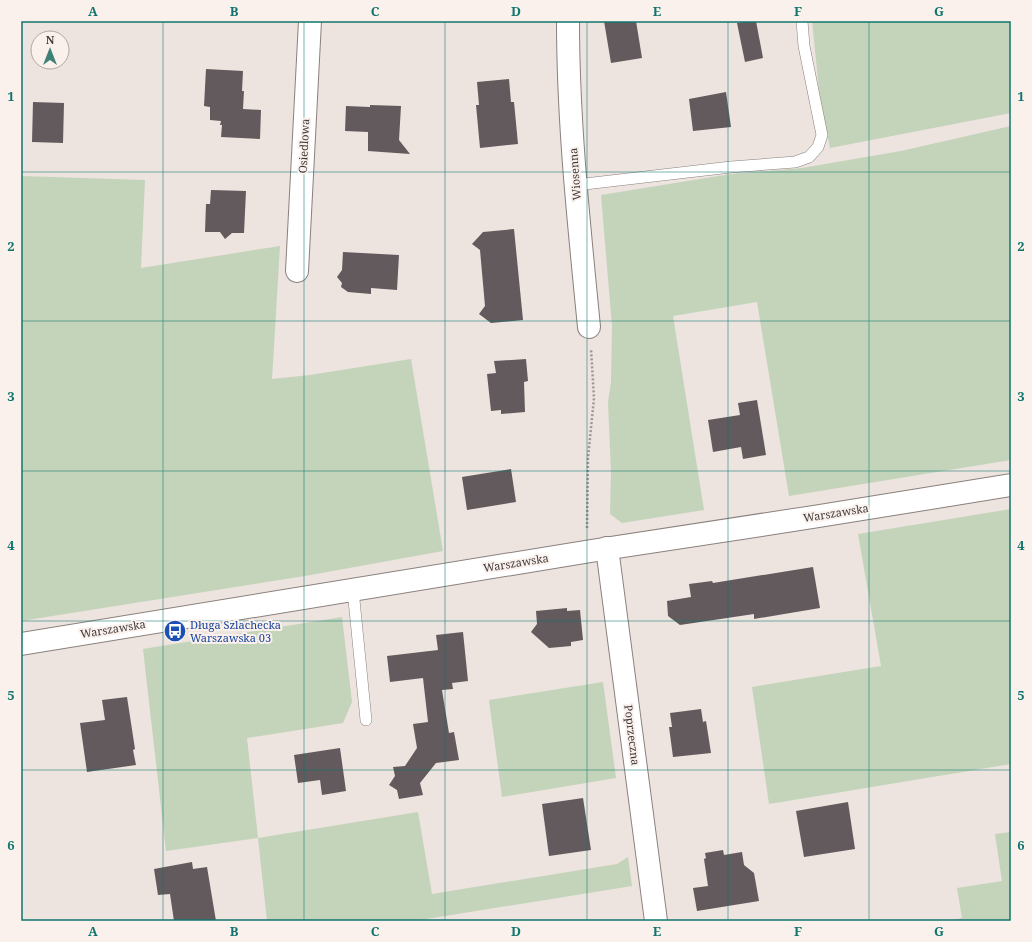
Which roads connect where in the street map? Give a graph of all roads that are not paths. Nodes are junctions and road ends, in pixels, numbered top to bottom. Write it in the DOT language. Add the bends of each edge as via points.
graph roads {
  1 [pos="310,21"];
  2 [pos="568,21"];
  3 [pos="802,21"];
  4 [pos="576,186"];
  5 [pos="298,271"];
  6 [pos="590,327"];
  7 [pos="1011,485"];
  8 [pos="599,550"];
  9 [pos="353,590"];
  10 [pos="21,644"];
  11 [pos="366,720"];
  12 [pos="656,921"];
  1 -- 5 [label="street, Osiedlowa"];
  2 -- 4 [label="street, Wiosenna"];
  3 -- 4 [label="lane" via="804,46 822,135 818,147 810,157 795,162 731,167"];
  4 -- 6 [label="street, Wiosenna"];
  7 -- 8 [label="street, Warszawska"];
  8 -- 9 [label="street, Warszawska"];
  8 -- 12 [label="street, Poprzeczna"];
  9 -- 10 [label="street, Warszawska"];
  9 -- 11 [label="lane"];
}
